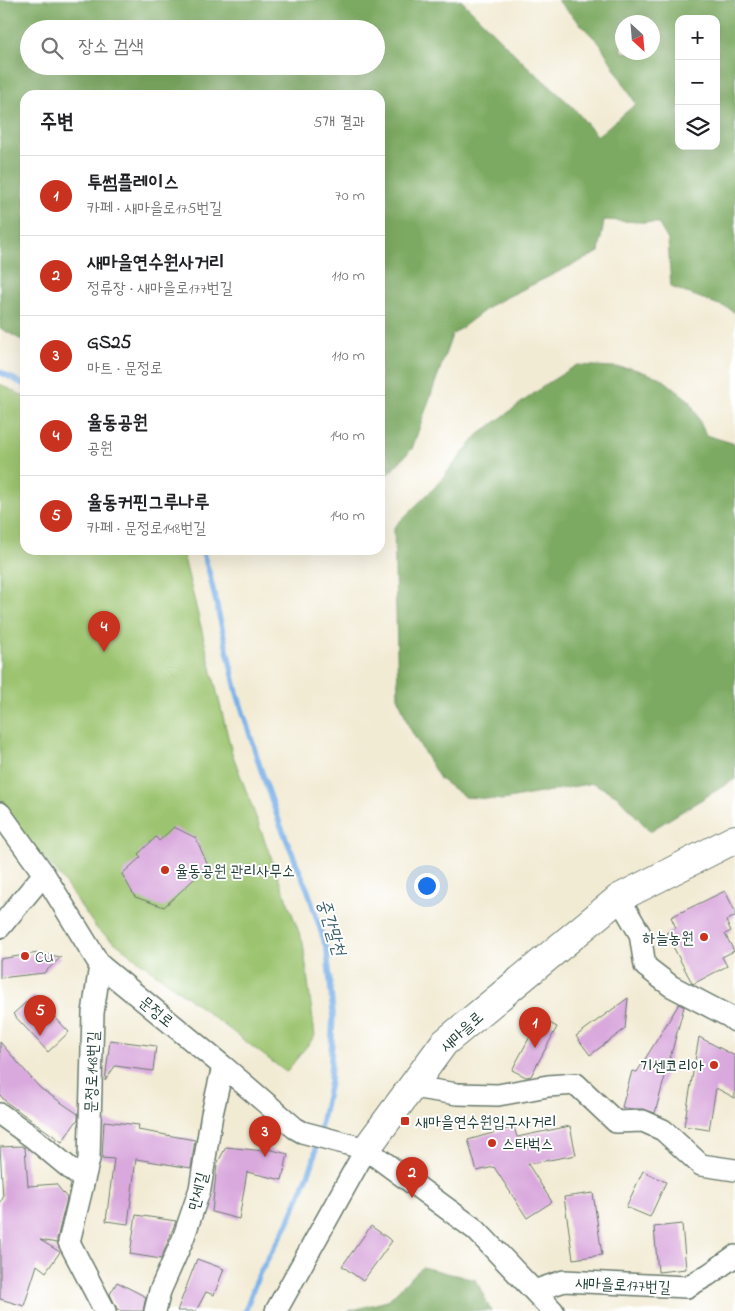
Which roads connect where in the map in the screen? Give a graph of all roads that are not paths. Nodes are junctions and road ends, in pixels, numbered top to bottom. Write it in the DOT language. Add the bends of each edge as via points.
graph roads {
  1 [pos="0,813"];
  2 [pos="735,839"];
  3 [pos="44,874"];
  4 [pos="619,898"];
  5 [pos="0,927"];
  6 [pos="100,964"];
  7 [pos="735,1021"];
  8 [pos="223,1066"];
  9 [pos="412,1087"];
  10 [pos="0,1114"];
  11 [pos="366,1149"];
  12 [pos="735,1170"];
  13 [pos="84,1180"];
  14 [pos="735,1256"];
  15 [pos="534,1291"];
  16 [pos="105,1311"];
  17 [pos="154,1311"];
  18 [pos="276,1311"];
  19 [pos="553,1311"];
  1 -- 3 [label="street, 문정로"];
  2 -- 4 [label="street, 새마을로"];
  3 -- 5 [label="street"];
  3 -- 6 [label="street, 문정로"];
  4 -- 7 [label="street" via="640,934 645,966 671,986"];
  4 -- 9 [label="street, 새마을로" via="444,1043"];
  6 -- 8 [label="street, 문정로"];
  6 -- 13 [label="street, 문정로148번길" via="93,1013 89,1159"];
  8 -- 11 [label="street, 문정로" via="295,1128"];
  8 -- 17 [label="street, 만세길" via="200,1189"];
  9 -- 11 [label="street, 새마을로"];
  9 -- 12 [label="street" via="498,1096 576,1084 616,1122 650,1124 663,1130 701,1165"];
  10 -- 13 [label="street"];
  11 -- 15 [label="street" via="476,1230"];
  11 -- 18 [label="street, 새마을로"];
  13 -- 16 [label="street, 문정로148번길" via="69,1242"];
  14 -- 15 [label="street, 새마을로177번길" via="687,1288 564,1281"];
  15 -- 19 [label="street"];
}
